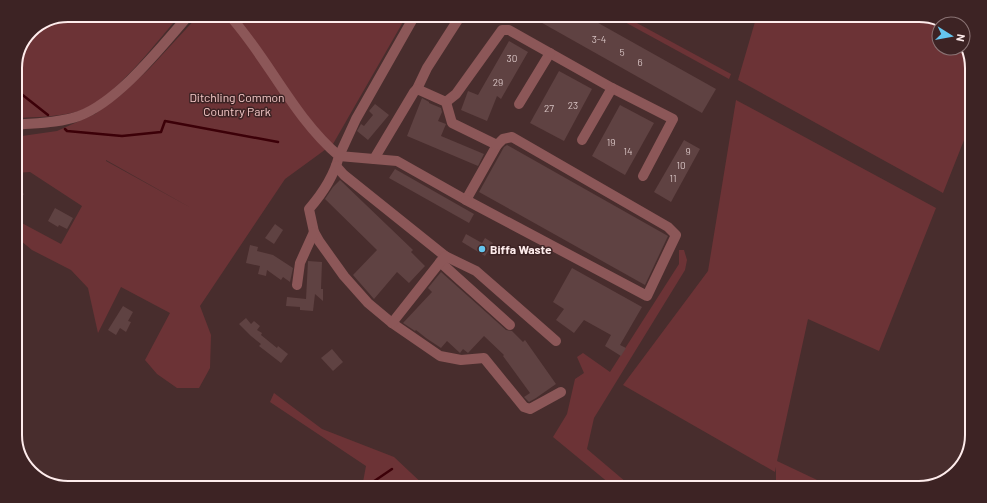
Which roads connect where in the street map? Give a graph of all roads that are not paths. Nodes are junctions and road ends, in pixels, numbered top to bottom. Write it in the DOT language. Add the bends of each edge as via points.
graph roads {
  1 [pos="183,22"];
  2 [pos="235,22"];
  3 [pos="411,22"];
  4 [pos="457,22"];
  5 [pos="550,52"];
  6 [pos="612,88"];
  7 [pos="417,89"];
  8 [pos="446,102"];
  9 [pos="519,104"];
  10 [pos="22,124"];
  11 [pos="582,140"];
  12 [pos="496,145"];
  13 [pos="374,158"];
  14 [pos="337,161"];
  15 [pos="643,176"];
  16 [pos="466,200"];
  17 [pos="314,232"];
  18 [pos="442,259"];
  19 [pos="296,285"];
  20 [pos="392,323"];
  21 [pos="510,325"];
  22 [pos="556,341"];
  23 [pos="561,392"];
  1 -- 10 [label="street" via="150,59 100,105 62,120"];
  2 -- 14 [label="street" via="296,110"];
  3 -- 14 [label="street" via="356,119"];
  4 -- 7 [label="street" via="427,68"];
  5 -- 6 [label="street"];
  5 -- 8 [label="street" via="509,30 502,30 456,94"];
  5 -- 9 [label="street"];
  6 -- 11 [label="street"];
  6 -- 15 [label="street" via="673,119"];
  7 -- 8 [label="street"];
  7 -- 13 [label="street"];
  8 -- 12 [label="street" via="452,123"];
  12 -- 16 [label="street"];
  12 -- 16 [label="street" via="503,139 512,137 668,227 676,235 647,296"];
  13 -- 14 [label="street"];
  13 -- 16 [label="street" via="396,161"];
  14 -- 17 [label="street" via="322,194 309,209"];
  14 -- 18 [label="street" via="344,176"];
  17 -- 19 [label="street" via="300,262"];
  17 -- 20 [label="street" via="344,276 368,303"];
  18 -- 20 [label="street"];
  18 -- 21 [label="street"];
  18 -- 22 [label="street" via="476,271"];
  20 -- 23 [label="street" via="440,356 461,360 484,358 524,407 530,409"];
}
